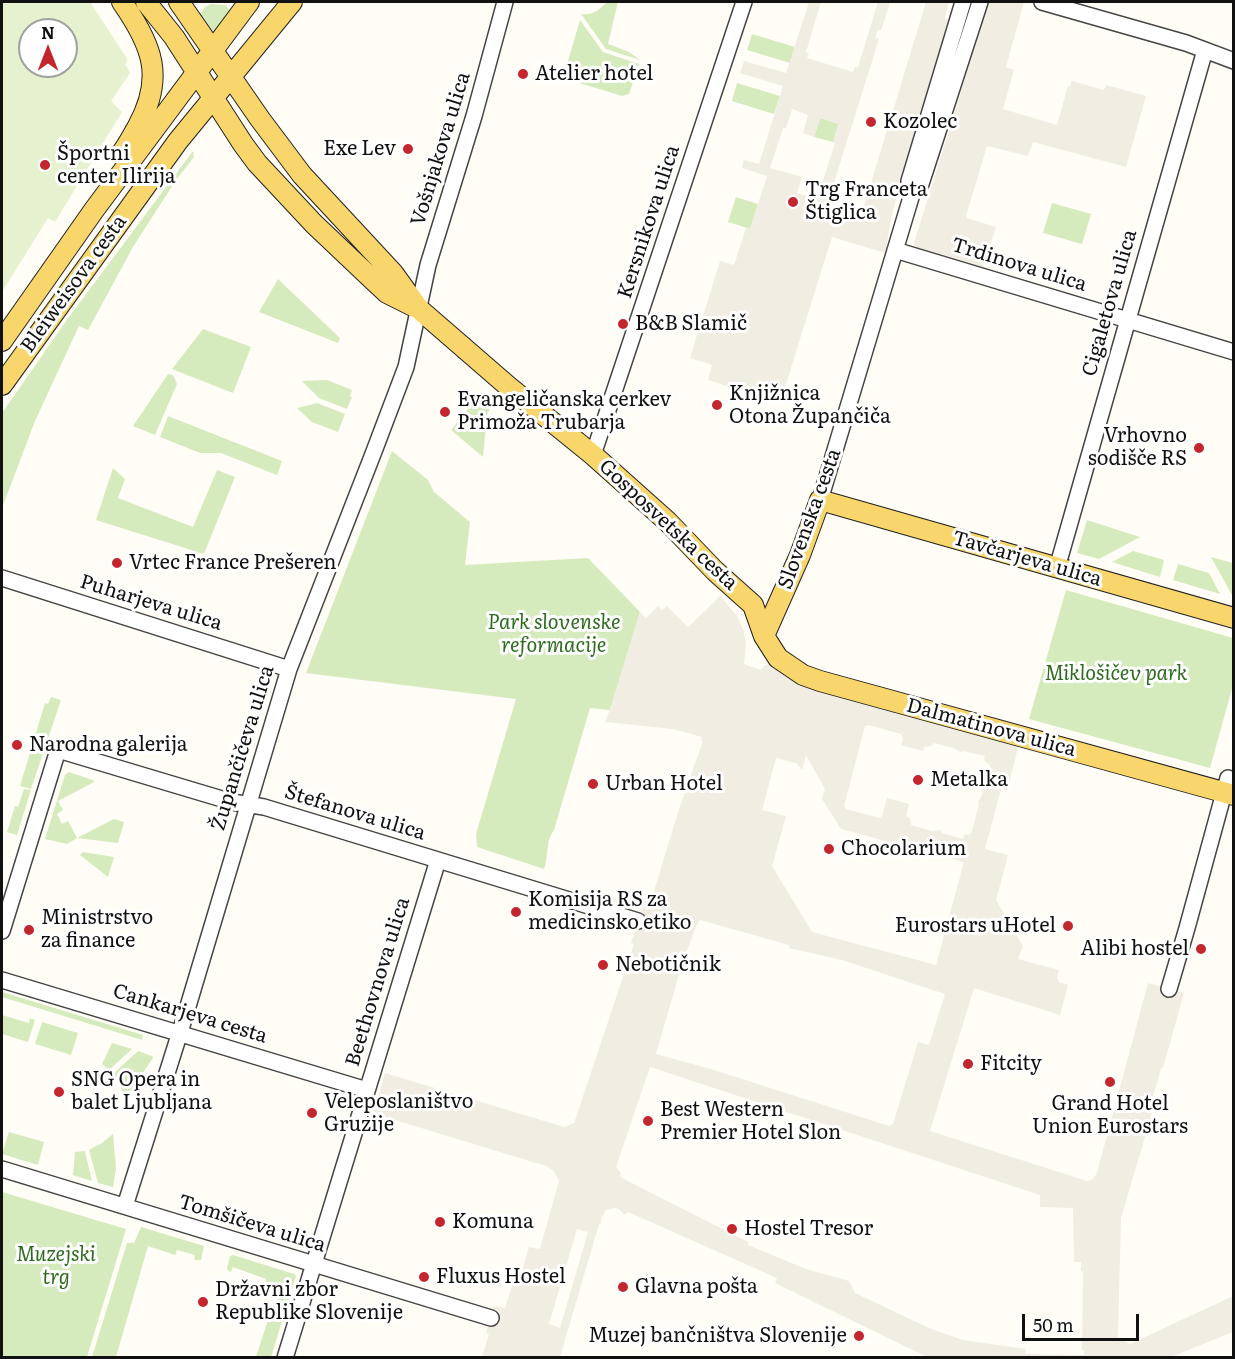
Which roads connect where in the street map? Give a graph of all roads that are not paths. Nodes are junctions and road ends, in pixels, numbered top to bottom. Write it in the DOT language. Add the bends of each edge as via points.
graph roads {
  1 [pos="122,2"];
  2 [pos="146,2"];
  3 [pos="179,2"];
  4 [pos="249,2"];
  5 [pos="292,2"];
  6 [pos="505,2"];
  7 [pos="744,2"];
  8 [pos="963,2"];
  9 [pos="980,2"];
  10 [pos="1042,2"];
  11 [pos="213,50"];
  12 [pos="1205,50"];
  13 [pos="1233,61"];
  14 [pos="197,73"];
  15 [pos="231,77"];
  16 [pos="214,98"];
  17 [pos="912,194"];
  18 [pos="94,210"];
  19 [pos="895,250"];
  20 [pos="419,309"];
  21 [pos="1128,319"];
  22 [pos="2,341"];
  23 [pos="1233,352"];
  24 [pos="2,385"];
  25 [pos="593,455"];
  26 [pos="820,500"];
  27 [pos="1056,568"];
  28 [pos="2,578"];
  29 [pos="1233,618"];
  30 [pos="764,636"];
  31 [pos="289,669"];
  32 [pos="1228,788"];
  33 [pos="248,806"];
  34 [pos="438,860"];
  35 [pos="638,921"];
  36 [pos="2,931"];
  37 [pos="2,980"];
  38 [pos="1168,989"];
  39 [pos="180,1033"];
  40 [pos="367,1090"];
  41 [pos="2,1169"];
  42 [pos="125,1206"];
  43 [pos="313,1265"];
  44 [pos="491,1318"];
  45 [pos="285,1358"];
  1 -- 18 [label="main road" via="151,58 152,95"];
  2 -- 14 [label="main road, Gosposvetska cesta"];
  3 -- 11 [label="main road, Gosposvetska cesta"];
  4 -- 11 [label="main road, Bleiweisova cesta"];
  5 -- 15 [label="main road, Bleiweisova cesta"];
  6 -- 20 [label="street, Vošnjakova ulica" via="428,265"];
  7 -- 25 [label="street, Kersnikova ulica"];
  8 -- 17 [label="street, Slovenska cesta" via="909,181"];
  9 -- 17 [label="street, Slovenska cesta" via="921,184"];
  10 -- 12 [label="street"];
  11 -- 14 [label="main road, Bleiweisova cesta"];
  11 -- 15 [label="main road, Gosposvetska cesta"];
  12 -- 13 [label="street"];
  12 -- 21 [label="street, Cigaletova ulica"];
  14 -- 16 [label="main road, Gosposvetska cesta"];
  14 -- 18 [label="main road, Bleiweisova cesta"];
  15 -- 16 [label="main road, Bleiweisova cesta"];
  15 -- 20 [label="main road, Gosposvetska cesta" via="302,175 393,273"];
  16 -- 20 [label="main road, Gosposvetska cesta" via="257,163 314,224 387,293"];
  16 -- 24 [label="main road, Bleiweisova cesta" via="178,141"];
  17 -- 19 [label="street, Slovenska cesta"];
  18 -- 22 [label="main road, Bleiweisova cesta"];
  19 -- 21 [label="street, Trdinova ulica"];
  19 -- 26 [label="street, Slovenska cesta"];
  20 -- 25 [label="main road, Gosposvetska cesta"];
  20 -- 31 [label="street, Župančičeva ulica" via="406,367"];
  21 -- 23 [label="street, Trdinova ulica"];
  21 -- 27 [label="street, Cigaletova ulica"];
  25 -- 30 [label="main road, Gosposvetska cesta" via="747,598"];
  26 -- 27 [label="main road, Tavčarjeva ulica"];
  26 -- 30 [label="main road, Slovenska cesta"];
  27 -- 29 [label="main road, Tavčarjeva ulica"];
  28 -- 31 [label="street, Puharjeva ulica"];
  30 -- 32 [label="main road, Dalmatinova ulica" via="778,658 810,678"];
  31 -- 33 [label="street, Župančičeva ulica"];
  32 -- 38 [label="street"];
  33 -- 34 [label="street, Štefanova ulica" via="264,807"];
  33 -- 36 [label="street, Štefanova ulica" via="58,750"];
  33 -- 39 [label="street, Župančičeva ulica"];
  34 -- 35 [label="street, Štefanova ulica"];
  34 -- 40 [label="street, Beethovnova ulica"];
  37 -- 39 [label="street, Cankarjeva cesta"];
  39 -- 40 [label="street, Cankarjeva cesta"];
  39 -- 42 [label="street, Župančičeva ulica"];
  40 -- 43 [label="street, Beethovnova ulica"];
  41 -- 42 [label="street, Tomšičeva ulica"];
  42 -- 43 [label="street, Tomšičeva ulica"];
  43 -- 44 [label="street, Tomšičeva ulica"];
  43 -- 45 [label="street, Beethovnova ulica"];
}
